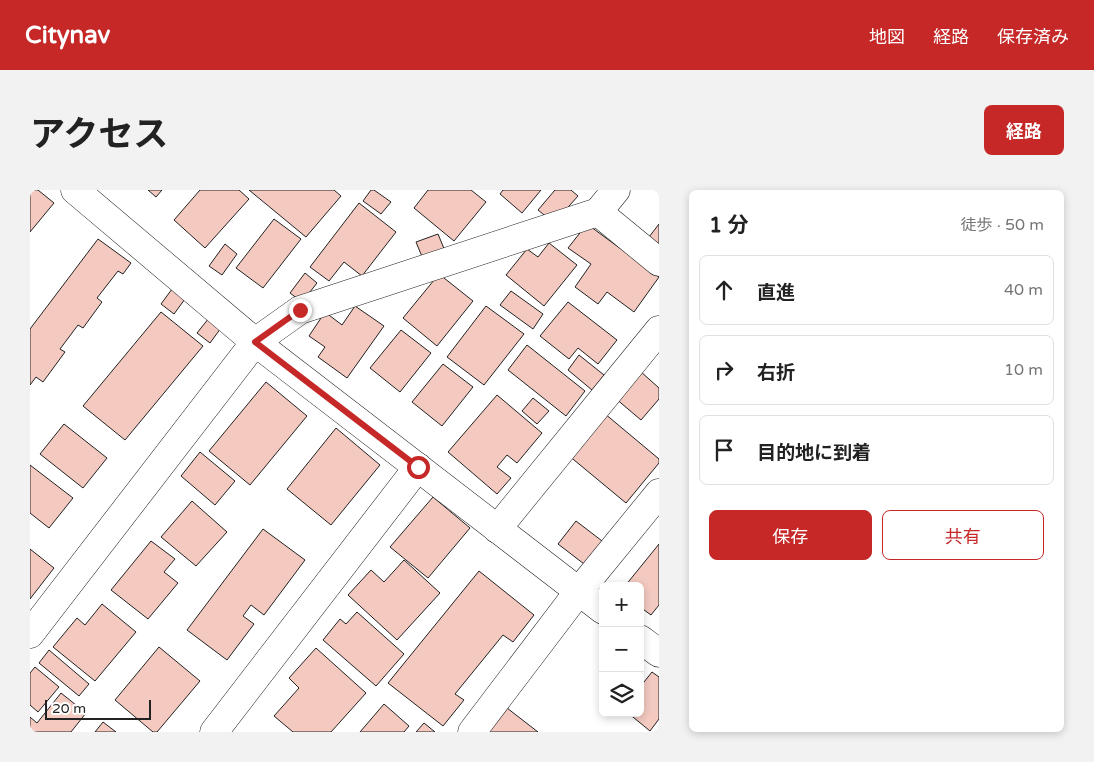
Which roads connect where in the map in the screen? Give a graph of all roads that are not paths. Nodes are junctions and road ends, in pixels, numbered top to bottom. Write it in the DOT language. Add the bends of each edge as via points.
graph roads {
  1 [pos="75,190"];
  2 [pos="616,190"];
  3 [pos="598,212"];
  4 [pos="659,262"];
  5 [pos="659,330"];
  6 [pos="255,342"];
  7 [pos="418,467"];
  8 [pos="659,493"];
  9 [pos="497,528"];
  10 [pos="579,591"];
  11 [pos="599,607"];
  12 [pos="30,634"];
  13 [pos="644,641"];
  14 [pos="659,653"];
  15 [pos="214,732"];
  16 [pos="472,732"];
  1 -- 6 [label="street"];
  2 -- 3 [label="street"];
  3 -- 4 [label="street"];
  3 -- 6 [label="street" via="300,310"];
  5 -- 9 [label="street"];
  6 -- 7 [label="street"];
  6 -- 12 [label="street"];
  7 -- 9 [label="street"];
  7 -- 15 [label="street"];
  8 -- 10 [label="street"];
  9 -- 10 [label="street"];
  10 -- 11 [label="street"];
  10 -- 16 [label="street"];
  13 -- 14 [label="street"];
}
